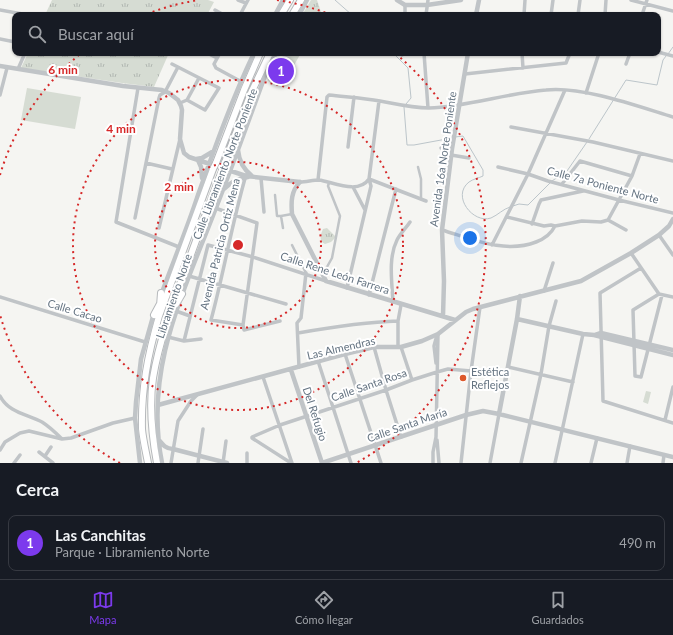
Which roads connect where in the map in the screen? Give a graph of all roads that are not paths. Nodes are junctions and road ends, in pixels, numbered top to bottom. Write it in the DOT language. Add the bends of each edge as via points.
graph roads {
  1 [pos="238,0"];
  2 [pos="283,0"];
  3 [pos="290,0"];
  4 [pos="301,0"];
  5 [pos="307,0"];
  6 [pos="397,0"];
  7 [pos="461,0"];
  8 [pos="479,0"];
  9 [pos="525,0"];
  10 [pos="553,0"];
  11 [pos="580,0"];
  12 [pos="606,0"];
  13 [pos="631,0"];
  14 [pos="247,2"];
  15 [pos="428,2"];
  16 [pos="646,2"];
  17 [pos="405,5"];
  18 [pos="0,10"];
  19 [pos="215,10"];
  20 [pos="673,11"];
  21 [pos="12,12"];
  22 [pos="219,12"];
  23 [pos="242,12"];
  24 [pos="276,12"];
  25 [pos="283,12"];
  26 [pos="294,12"];
  27 [pos="300,12"];
  28 [pos="405,12"];
  29 [pos="426,12"];
  30 [pos="477,12"];
  31 [pos="524,12"];
  32 [pos="551,12"];
  33 [pos="578,12"];
  34 [pos="605,12"];
  35 [pos="643,12"];
  36 [pos="0,39"];
  37 [pos="12,41"];
  38 [pos="661,53"];
  39 [pos="23,56"];
  40 [pos="213,56"];
  41 [pos="252,56"];
  42 [pos="259,56"];
  43 [pos="269,56"];
  44 [pos="275,56"];
  45 [pos="424,56"];
  46 [pos="468,56"];
  47 [pos="522,56"];
  48 [pos="569,56"];
  49 [pos="598,56"];
  50 [pos="629,56"];
  51 [pos="673,56"];
  52 [pos="217,58"];
  53 [pos="172,64"];
  54 [pos="626,64"];
  55 [pos="0,66"];
  56 [pos="178,67"];
  57 [pos="7,68"];
  58 [pos="524,68"];
  59 [pos="18,69"];
  60 [pos="465,74"];
  61 [pos="199,78"];
  62 [pos="240,81"];
  63 [pos="138,88"];
  64 [pos="565,90"];
  65 [pos="165,92"];
  66 [pos="586,93"];
  67 [pos="0,95"];
  68 [pos="354,97"];
  69 [pos="187,100"];
  70 [pos="380,101"];
  71 [pos="180,103"];
  72 [pos="459,104"];
  73 [pos="428,108"];
  74 [pos="673,117"];
  75 [pos="511,127"];
  76 [pos="547,132"];
  77 [pos="180,139"];
  78 [pos="238,147"];
  79 [pos="348,147"];
  80 [pos="441,148"];
  81 [pos="452,148"];
  82 [pos="214,151"];
  83 [pos="184,153"];
  84 [pos="640,154"];
  85 [pos="451,155"];
  86 [pos="175,156"];
  87 [pos="469,158"];
  88 [pos="196,160"];
  89 [pos="673,161"];
  90 [pos="146,162"];
  91 [pos="208,164"];
  92 [pos="418,167"];
  93 [pos="498,167"];
  94 [pos="172,169"];
  95 [pos="230,171"];
  96 [pos="528,174"];
  97 [pos="246,175"];
  98 [pos="632,176"];
  99 [pos="261,178"];
  100 [pos="369,179"];
  101 [pos="318,180"];
  102 [pos="202,182"];
  103 [pos="300,182"];
  104 [pos="329,183"];
  105 [pos="560,184"];
  106 [pos="353,187"];
  107 [pos="396,189"];
  108 [pos="584,190"];
  109 [pos="222,192"];
  110 [pos="275,195"];
  111 [pos="421,199"];
  112 [pos="619,200"];
  113 [pos="426,201"];
  114 [pos="218,210"];
  115 [pos="365,210"];
  116 [pos="264,212"];
  117 [pos="673,213"];
  118 [pos="235,214"];
  119 [pos="292,214"];
  120 [pos="281,216"];
  121 [pos="507,217"];
  122 [pos="135,218"];
  123 [pos="673,219"];
  124 [pos="608,220"];
  125 [pos="410,222"];
  126 [pos="532,224"];
  127 [pos="555,226"];
  128 [pos="159,228"];
  129 [pos="283,228"];
  130 [pos="442,230"];
  131 [pos="626,230"];
  132 [pos="659,235"];
  133 [pos="292,245"];
  134 [pos="492,245"];
  135 [pos="179,247"];
  136 [pos="228,250"];
  137 [pos="631,253"];
  138 [pos="673,255"];
  139 [pos="253,256"];
  140 [pos="553,263"];
  141 [pos="641,268"];
  142 [pos="306,273"];
  143 [pos="323,274"];
  144 [pos="189,276"];
  145 [pos="199,279"];
  146 [pos="326,281"];
  147 [pos="220,285"];
  148 [pos="347,288"];
  149 [pos="168,290"];
  150 [pos="544,291"];
  151 [pos="162,293"];
  152 [pos="180,293"];
  153 [pos="248,293"];
  154 [pos="660,294"];
  155 [pos="369,295"];
  156 [pos="520,296"];
  157 [pos="0,297"];
  158 [pos="673,297"];
  159 [pos="556,301"];
  160 [pos="160,302"];
  161 [pos="394,302"];
  162 [pos="286,304"];
  163 [pos="401,304"];
  164 [pos="480,307"];
  165 [pos="173,312"];
  166 [pos="157,315"];
  167 [pos="190,316"];
  168 [pos="443,316"];
  169 [pos="517,319"];
  170 [pos="455,320"];
  171 [pos="280,321"];
  172 [pos="398,321"];
  173 [pos="549,326"];
  174 [pos="244,328"];
  175 [pos="298,333"];
  176 [pos="438,334"];
  177 [pos="583,334"];
  178 [pos="602,335"];
  179 [pos="168,336"];
  180 [pos="202,339"];
  181 [pos="184,341"];
  182 [pos="145,342"];
  183 [pos="633,343"];
  184 [pos="650,346"];
  185 [pos="374,347"];
  186 [pos="400,347"];
  187 [pos="673,350"];
  188 [pos="345,354"];
  189 [pos="673,355"];
  190 [pos="318,361"];
  191 [pos="299,367"];
  192 [pos="508,367"];
  193 [pos="291,370"];
  194 [pos="471,371"];
  195 [pos="437,372"];
  196 [pos="541,374"];
  197 [pos="263,378"];
  198 [pos="412,380"];
  199 [pos="573,382"];
  200 [pos="673,388"];
  201 [pos="386,390"];
  202 [pos="198,394"];
  203 [pos="0,396"];
  204 [pos="359,398"];
  205 [pos="158,405"];
  206 [pos="332,407"];
  207 [pos="499,414"];
  208 [pos="466,415"];
  209 [pos="306,416"];
  210 [pos="135,418"];
  211 [pos="665,420"];
  212 [pos="530,422"];
  213 [pos="673,422"];
  214 [pos="437,424"];
  215 [pos="280,425"];
  216 [pos="203,429"];
  217 [pos="563,430"];
  218 [pos="401,437"];
  219 [pos="436,437"];
  220 [pos="597,438"];
  221 [pos="62,439"];
  222 [pos="158,439"];
  223 [pos="226,441"];
  224 [pos="376,445"];
  225 [pos="630,446"];
  226 [pos="51,447"];
  227 [pos="171,449"];
  228 [pos="0,450"];
  229 [pos="39,452"];
  230 [pos="247,453"];
  231 [pos="349,454"];
  232 [pos="664,454"];
  233 [pos="20,455"];
  234 [pos="160,455"];
  235 [pos="199,455"];
  236 [pos="45,456"];
  237 [pos="673,457"];
  238 [pos="490,462"];
  239 [pos="14,463"];
  240 [pos="53,463"];
  241 [pos="140,463"];
  242 [pos="148,463"];
  243 [pos="157,463"];
  244 [pos="162,463"];
  245 [pos="171,463"];
  246 [pos="198,463"];
  247 [pos="224,463"];
  248 [pos="247,463"];
  249 [pos="292,463"];
  250 [pos="322,463"];
  251 [pos="351,463"];
  252 [pos="381,463"];
  253 [pos="433,463"];
  254 [pos="439,463"];
  255 [pos="461,463"];
  256 [pos="495,463"];
  257 [pos="521,463"];
  258 [pos="555,463"];
  259 [pos="591,463"];
  260 [pos="627,463"];
  261 [pos="663,463"];
  1 -- 14 [label="street"];
  2 -- 24 [label="street"];
  3 -- 25 [label="highway"];
  4 -- 26 [label="highway"];
  5 -- 27 [label="street"];
  6 -- 17 [label="street"];
  7 -- 15 [label="street"];
  8 -- 30 [label="street"];
  9 -- 31 [label="street"];
  10 -- 32 [label="street"];
  11 -- 33 [label="street"];
  12 -- 34 [label="street"];
  13 -- 16 [label="street"];
  14 -- 23 [label="street"];
  15 -- 17 [label="street"];
  15 -- 29 [label="street"];
  16 -- 20 [label="street"];
  16 -- 35 [label="street"];
  17 -- 28 [label="street"];
  18 -- 21 [label="street"];
  19 -- 22 [label="street"];
  36 -- 37 [label="street"];
  38 -- 51 [label="street"];
  39 -- 59 [label="street"];
  40 -- 52 [label="street"];
  41 -- 62 [label="street"];
  42 -- 149 [label="highway, Calle Libramiento Norte Poniente, bridge"];
  43 -- 152 [label="highway, Calle Libramiento Norte Poniente, bridge" via="224,165"];
  44 -- 78 [label="street, Libramiento Norte" via="268,68"];
  45 -- 73 [label="street"];
  46 -- 60 [label="street, Avenida 16a Norte Poniente"];
  47 -- 58 [label="street"];
  48 -- 58 [label="street" via="566,63"];
  49 -- 66 [label="street"];
  50 -- 54 [label="street"];
  52 -- 62 [label="street" via="214,64 216,68"];
  53 -- 56 [label="street"];
  55 -- 57 [label="street"];
  56 -- 61 [label="street"];
  56 -- 65 [label="street"];
  57 -- 59 [label="street"];
  57 -- 67 [label="street"];
  58 -- 60 [label="street"];
  59 -- 63 [label="street"];
  60 -- 72 [label="street, Avenida 16a Norte Poniente"];
  61 -- 69 [label="street"];
  61 -- 69 [label="street" via="219,88 205,110"];
  62 -- 82 [label="street"];
  63 -- 65 [label="street"];
  63 -- 135 [label="street" via="116,222"];
  64 -- 66 [label="street"];
  64 -- 72 [label="street" via="545,90"];
  64 -- 76 [label="street"];
  65 -- 71 [label="street"];
  65 -- 90 [label="street" via="159,98"];
  66 -- 74 [label="street"];
  68 -- 70 [label="street"];
  68 -- 79 [label="street"];
  68 -- 101 [label="street" via="328,96"];
  69 -- 71 [label="street"];
  70 -- 73 [label="street"];
  70 -- 100 [label="street"];
  71 -- 77 [label="street"];
  72 -- 73 [label="street"];
  72 -- 81 [label="street, Avenida 16a Norte Poniente"];
  75 -- 76 [label="street"];
  76 -- 84 [label="street"];
  76 -- 96 [label="street"];
  77 -- 83 [label="street"];
  77 -- 86 [label="street"];
  78 -- 95 [label="street, Libramiento Norte"];
  78 -- 97 [label="street" via="238,156"];
  80 -- 81 [label="street"];
  81 -- 85 [label="street, Avenida 16a Norte Poniente"];
  82 -- 88 [label="street"];
  82 -- 91 [label="street"];
  83 -- 86 [label="street"];
  83 -- 88 [label="street"];
  84 -- 89 [label="street"];
  84 -- 98 [label="street"];
  85 -- 87 [label="street"];
  85 -- 130 [label="street, Avenida 16a Norte Poniente"];
  86 -- 94 [label="street"];
  88 -- 91 [label="street"];
  88 -- 102 [label="street" via="202,174"];
  90 -- 94 [label="street"];
  90 -- 122 [label="street"];
  91 -- 95 [label="street"];
  91 -- 102 [label="street"];
  92 -- 111 [label="street"];
  93 -- 96 [label="street, Calle 7a Poniente Norte"];
  94 -- 128 [label="street"];
  95 -- 97 [label="street"];
  95 -- 109 [label="street, Libramiento Norte"];
  96 -- 105 [label="street, Calle 7a Poniente Norte"];
  96 -- 121 [label="street"];
  97 -- 99 [label="street"];
  97 -- 109 [label="street" via="232,182"];
  97 -- 118 [label="street, Avenida Patricia Ortiz Mena"];
  98 -- 105 [label="street" via="580,161"];
  98 -- 112 [label="street"];
  99 -- 103 [label="street"];
  99 -- 116 [label="street"];
  100 -- 106 [label="street" via="366,183"];
  100 -- 107 [label="street"];
  100 -- 115 [label="street" via="371,186"];
  101 -- 103 [label="street"];
  101 -- 104 [label="street"];
  102 -- 135 [label="street"];
  103 -- 119 [label="street" via="293,194"];
  104 -- 106 [label="street"];
  104 -- 143 [label="street" via="340,216 332,258"];
  105 -- 108 [label="street, Calle 7a Poniente Norte"];
  106 -- 115 [label="street"];
  107 -- 111 [label="street"];
  107 -- 155 [label="street"];
  108 -- 112 [label="street, Calle 7a Poniente Norte"];
  108 -- 126 [label="street" via="540,201"];
  109 -- 144 [label="street, Libramiento Norte"];
  110 -- 120 [label="street" via="277,216"];
  111 -- 113 [label="street"];
  112 -- 117 [label="street, Calle 7a Poniente Norte"];
  112 -- 124 [label="street"];
  114 -- 118 [label="street"];
  115 -- 148 [label="street"];
  118 -- 136 [label="street, Avenida Patricia Ortiz Mena"];
  118 -- 139 [label="street" via="257,223"];
  119 -- 120 [label="street"];
  119 -- 143 [label="street"];
  120 -- 129 [label="street"];
  121 -- 126 [label="street"];
  121 -- 134 [label="street"];
  123 -- 132 [label="street, Las Almendras"];
  124 -- 127 [label="street"];
  124 -- 131 [label="street"];
  125 -- 161 [label="street" via="398,239 394,251 391,272"];
  126 -- 127 [label="street"];
  127 -- 134 [label="street" via="544,239 530,244 506,247"];
  130 -- 134 [label="street"];
  130 -- 168 [label="street, Avenida 16a Norte Poniente"];
  132 -- 137 [label="street, Las Almendras"];
  132 -- 138 [label="street"];
  133 -- 142 [label="street"];
  135 -- 151 [label="street"];
  136 -- 139 [label="street, Calle Rene León Farrera"];
  136 -- 145 [label="street, Calle Rene León Farrera" via="208,245"];
  136 -- 147 [label="street, Avenida Patricia Ortiz Mena"];
  137 -- 141 [label="street"];
  137 -- 150 [label="street, Las Almendras" via="581,281"];
  139 -- 142 [label="street, Calle Rene León Farrera"];
  139 -- 153 [label="street"];
  140 -- 150 [label="street"];
  141 -- 154 [label="street"];
  141 -- 178 [label="street" via="600,293"];
  142 -- 146 [label="street, Calle Rene León Farrera"];
  142 -- 175 [label="street" via="301,318 297,323"];
  143 -- 146 [label="street"];
  144 -- 145 [label="street"];
  144 -- 152 [label="street, Libramiento Norte"];
  145 -- 147 [label="street"];
  145 -- 167 [label="street"];
  146 -- 148 [label="street, Calle Rene León Farrera"];
  147 -- 153 [label="street"];
  147 -- 174 [label="street, Avenida Patricia Ortiz Mena" via="211,320"];
  148 -- 155 [label="street, Calle Rene León Farrera"];
  149 -- 160 [label="highway"];
  149 -- 166 [label="highway, Calle Libramiento Norte Poniente"];
  150 -- 156 [label="street, Las Almendras"];
  151 -- 160 [label="highway"];
  151 -- 166 [label="street"];
  152 -- 165 [label="highway, Calle Libramiento Norte Poniente"];
  152 -- 165 [label="highway"];
  153 -- 162 [label="street"];
  153 -- 174 [label="street"];
  154 -- 158 [label="street"];
  154 -- 183 [label="street" via="633,310"];
  154 -- 184 [label="street"];
  155 -- 161 [label="street, Calle Rene León Farrera"];
  156 -- 164 [label="street, Las Almendras"];
  156 -- 169 [label="street"];
  157 -- 182 [label="street, Calle Cacao"];
  159 -- 173 [label="street"];
  160 -- 166 [label="highway"];
  161 -- 163 [label="street, Calle Rene León Farrera"];
  163 -- 168 [label="street, Calle Rene León Farrera"];
  163 -- 172 [label="street"];
  164 -- 170 [label="street, Las Almendras" via="466,312"];
  164 -- 194 [label="street"];
  165 -- 167 [label="street"];
  165 -- 179 [label="street, Libramiento Norte"];
  165 -- 243 [label="highway, Calle Libramiento Norte Poniente" via="159,351 153,380 152,428"];
  166 -- 182 [label="street"];
  166 -- 242 [label="highway, Calle Libramiento Norte Poniente" via="144,379 142,431"];
  167 -- 181 [label="street"];
  168 -- 170 [label="street, Calle Rene León Farrera"];
  169 -- 173 [label="street"];
  169 -- 192 [label="street"];
  170 -- 176 [label="street, Las Almendras"];
  171 -- 174 [label="street"];
  172 -- 175 [label="street" via="345,324"];
  172 -- 186 [label="street"];
  173 -- 177 [label="street"];
  173 -- 196 [label="street"];
  175 -- 191 [label="street"];
  176 -- 186 [label="street, Las Almendras"];
  176 -- 195 [label="street" via="434,350"];
  177 -- 178 [label="street"];
  177 -- 199 [label="street"];
  178 -- 183 [label="street"];
  178 -- 211 [label="street" via="603,401"];
  179 -- 181 [label="street"];
  179 -- 205 [label="street, Libramiento Norte" via="159,380"];
  180 -- 181 [label="street"];
  182 -- 210 [label="street" via="140,359"];
  183 -- 184 [label="street"];
  183 -- 184 [label="street" via="635,376 641,377"];
  184 -- 187 [label="street"];
  184 -- 189 [label="street"];
  185 -- 186 [label="street, Las Almendras"];
  185 -- 188 [label="street, Las Almendras"];
  185 -- 201 [label="street"];
  186 -- 198 [label="street"];
  188 -- 190 [label="street, Las Almendras"];
  188 -- 204 [label="street"];
  190 -- 191 [label="street, Las Almendras"];
  190 -- 206 [label="street"];
  191 -- 193 [label="street, Las Almendras"];
  192 -- 196 [label="street"];
  192 -- 207 [label="street"];
  193 -- 197 [label="street, Las Almendras"];
  193 -- 209 [label="street, Del Refugio"];
  194 -- 195 [label="street, Calle Santa Rosa" via="448,369"];
  194 -- 208 [label="street"];
  195 -- 198 [label="street, Calle Santa Rosa"];
  195 -- 214 [label="street"];
  196 -- 199 [label="street"];
  196 -- 212 [label="street"];
  197 -- 202 [label="street, Las Almendras"];
  197 -- 215 [label="street"];
  198 -- 201 [label="street, Calle Santa Rosa"];
  199 -- 217 [label="street"];
  200 -- 211 [label="street"];
  201 -- 204 [label="street, Calle Santa Rosa"];
  201 -- 218 [label="street"];
  202 -- 205 [label="street, Las Almendras"];
  202 -- 227 [label="street" via="178,421"];
  203 -- 221 [label="street" via="12,409 41,421"];
  204 -- 206 [label="street, Calle Santa Rosa"];
  204 -- 224 [label="street"];
  205 -- 222 [label="street, Libramiento Norte"];
  206 -- 209 [label="street, Calle Santa Rosa"];
  206 -- 231 [label="street"];
  207 -- 208 [label="street, Calle Santa María" via="483,411"];
  207 -- 212 [label="street, Calle Santa María"];
  207 -- 238 [label="street"];
  208 -- 214 [label="street, Calle Santa María"];
  208 -- 255 [label="street"];
  209 -- 215 [label="street, Calle Santa Rosa"];
  209 -- 250 [label="street, Del Refugio"];
  210 -- 221 [label="street"];
  210 -- 241 [label="street"];
  211 -- 213 [label="street"];
  212 -- 217 [label="street, Calle Santa María"];
  212 -- 257 [label="street"];
  214 -- 218 [label="street, Calle Santa María"];
  214 -- 219 [label="street"];
  215 -- 249 [label="street"];
  215 -- 249 [label="street, Calle Santa Rosa" via="252,438"];
  216 -- 235 [label="street"];
  217 -- 220 [label="street, Calle Santa María"];
  217 -- 258 [label="street"];
  218 -- 224 [label="street, Calle Santa María"];
  219 -- 253 [label="street"];
  219 -- 254 [label="street"];
  220 -- 225 [label="street, Calle Santa María"];
  220 -- 259 [label="street"];
  221 -- 228 [label="street" via="29,431 12,437"];
  222 -- 227 [label="street" via="162,445"];
  222 -- 234 [label="street, Libramiento Norte"];
  223 -- 247 [label="street"];
  224 -- 231 [label="street, Calle Santa María"];
  224 -- 252 [label="street"];
  225 -- 232 [label="street, Calle Santa María"];
  225 -- 260 [label="street"];
  226 -- 236 [label="street"];
  227 -- 234 [label="street"];
  227 -- 235 [label="street"];
  227 -- 245 [label="street"];
  229 -- 236 [label="street"];
  230 -- 248 [label="street"];
  231 -- 250 [label="street, Calle Santa María"];
  231 -- 251 [label="street"];
  232 -- 237 [label="street, Calle Santa María"];
  232 -- 261 [label="street"];
  233 -- 239 [label="street"];
  234 -- 244 [label="street, Libramiento Norte"];
  235 -- 246 [label="street"];
  235 -- 247 [label="street"];
  236 -- 240 [label="street"];
  238 -- 256 [label="street"];
}
